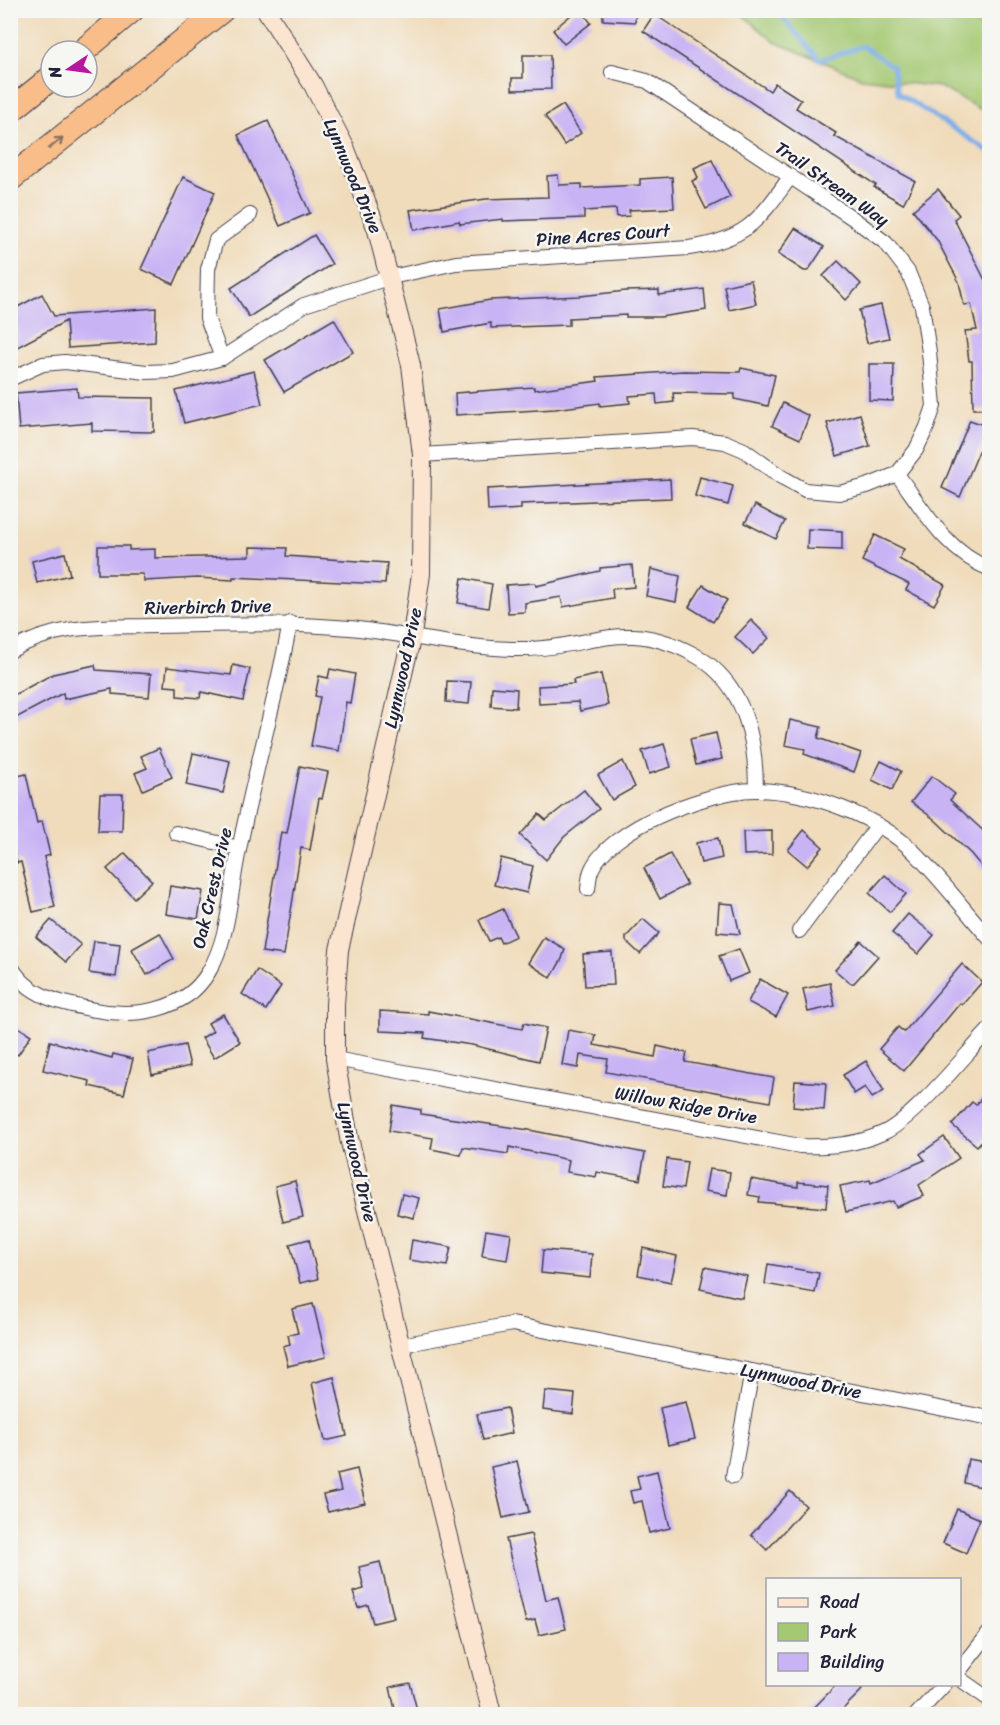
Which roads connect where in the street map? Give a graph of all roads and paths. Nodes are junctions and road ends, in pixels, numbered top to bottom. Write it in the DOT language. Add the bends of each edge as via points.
graph roads {
  1 [pos="132,10"];
  2 [pos="266,10"];
  3 [pos="218,14"];
  4 [pos="97,39"];
  5 [pos="612,72"];
  6 [pos="39,88"];
  7 [pos="10,111"];
  8 [pos="791,176"];
  9 [pos="10,179"];
  10 [pos="250,215"];
  11 [pos="391,277"];
  12 [pos="222,358"];
  13 [pos="10,379"];
  14 [pos="422,455"];
  15 [pos="897,474"];
  16 [pos="990,569"];
  17 [pos="290,623"];
  18 [pos="412,635"];
  19 [pos="10,651"];
  20 [pos="756,790"];
  21 [pos="878,825"];
  22 [pos="176,833"];
  23 [pos="239,848"];
  24 [pos="588,889"];
  25 [pos="800,931"];
  26 [pos="990,939"];
  27 [pos="10,964"];
  28 [pos="990,1029"];
  29 [pos="335,1059"];
  30 [pos="401,1345"];
  31 [pos="752,1371"];
  32 [pos="990,1418"];
  33 [pos="733,1476"];
  34 [pos="990,1632"];
  35 [pos="961,1669"];
  36 [pos="961,1680"];
  37 [pos="943,1686"];
  38 [pos="990,1700"];
  39 [pos="492,1714"];
  40 [pos="916,1714"];
  1 -- 4 [label="highway"];
  2 -- 11 [label="street, Lynnwood Drive" via="313,85 345,147"];
  9 -- 3 [label="highway, one-way"];
  5 -- 8 [label="street, Trail Stream Way" via="647,81"];
  6 -- 7 [label="highway"];
  8 -- 11 [label="street, Pine Acres Court" via="764,213 743,233 715,244 456,263"];
  8 -- 15 [label="street, Trail Stream Way" via="885,243 908,272 922,306 934,406 916,450"];
  10 -- 12 [label="street" via="216,240 208,269 207,318"];
  11 -- 12 [label="street, Pine Acres Court" via="304,305"];
  11 -- 14 [label="street, Lynnwood Drive" via="411,364"];
  12 -- 13 [label="street, Pine Acres Court" via="173,371 146,372 65,362 43,364"];
  14 -- 15 [label="street, Trail Stream Way" via="693,438 725,442 744,450 805,490 839,493"];
  14 -- 18 [label="street, Lynnwood Drive" via="421,574"];
  15 -- 16 [label="street" via="949,544 968,560"];
  17 -- 18 [label="street, Riverbirch Drive"];
  17 -- 19 [label="street, Riverbirch Drive" via="93,626 34,637"];
  17 -- 23 [label="street, Oak Crest Drive" via="279,688"];
  18 -- 20 [label="street, Riverbirch Drive" via="526,649 634,634 694,654 719,672 749,721 756,757"];
  18 -- 29 [label="street, Lynnwood Drive" via="339,950 334,1004"];
  20 -- 21 [label="street" via="811,798"];
  20 -- 24 [label="street" via="687,803 645,822 606,851 591,870"];
  21 -- 25 [label="street"];
  21 -- 26 [label="street" via="914,852"];
  22 -- 23 [label="street"];
  23 -- 27 [label="street, Oak Crest Drive" via="221,944 208,974 184,998 151,1012 112,1014 56,1002 30,988"];
  28 -- 29 [label="street, Willow Ridge Drive" via="887,1131 833,1147 800,1146"];
  29 -- 30 [label="street, Lynnwood Drive" via="349,1138"];
  30 -- 31 [label="street, Lynnwood Drive" via="512,1324"];
  30 -- 39 [label="street, Lynnwood Drive"];
  31 -- 32 [label="street, Lynnwood Drive"];
  31 -- 33 [label="street"];
  34 -- 35 [label="street"];
  36 -- 38 [label="street"];
  37 -- 40 [label="street"];
}
